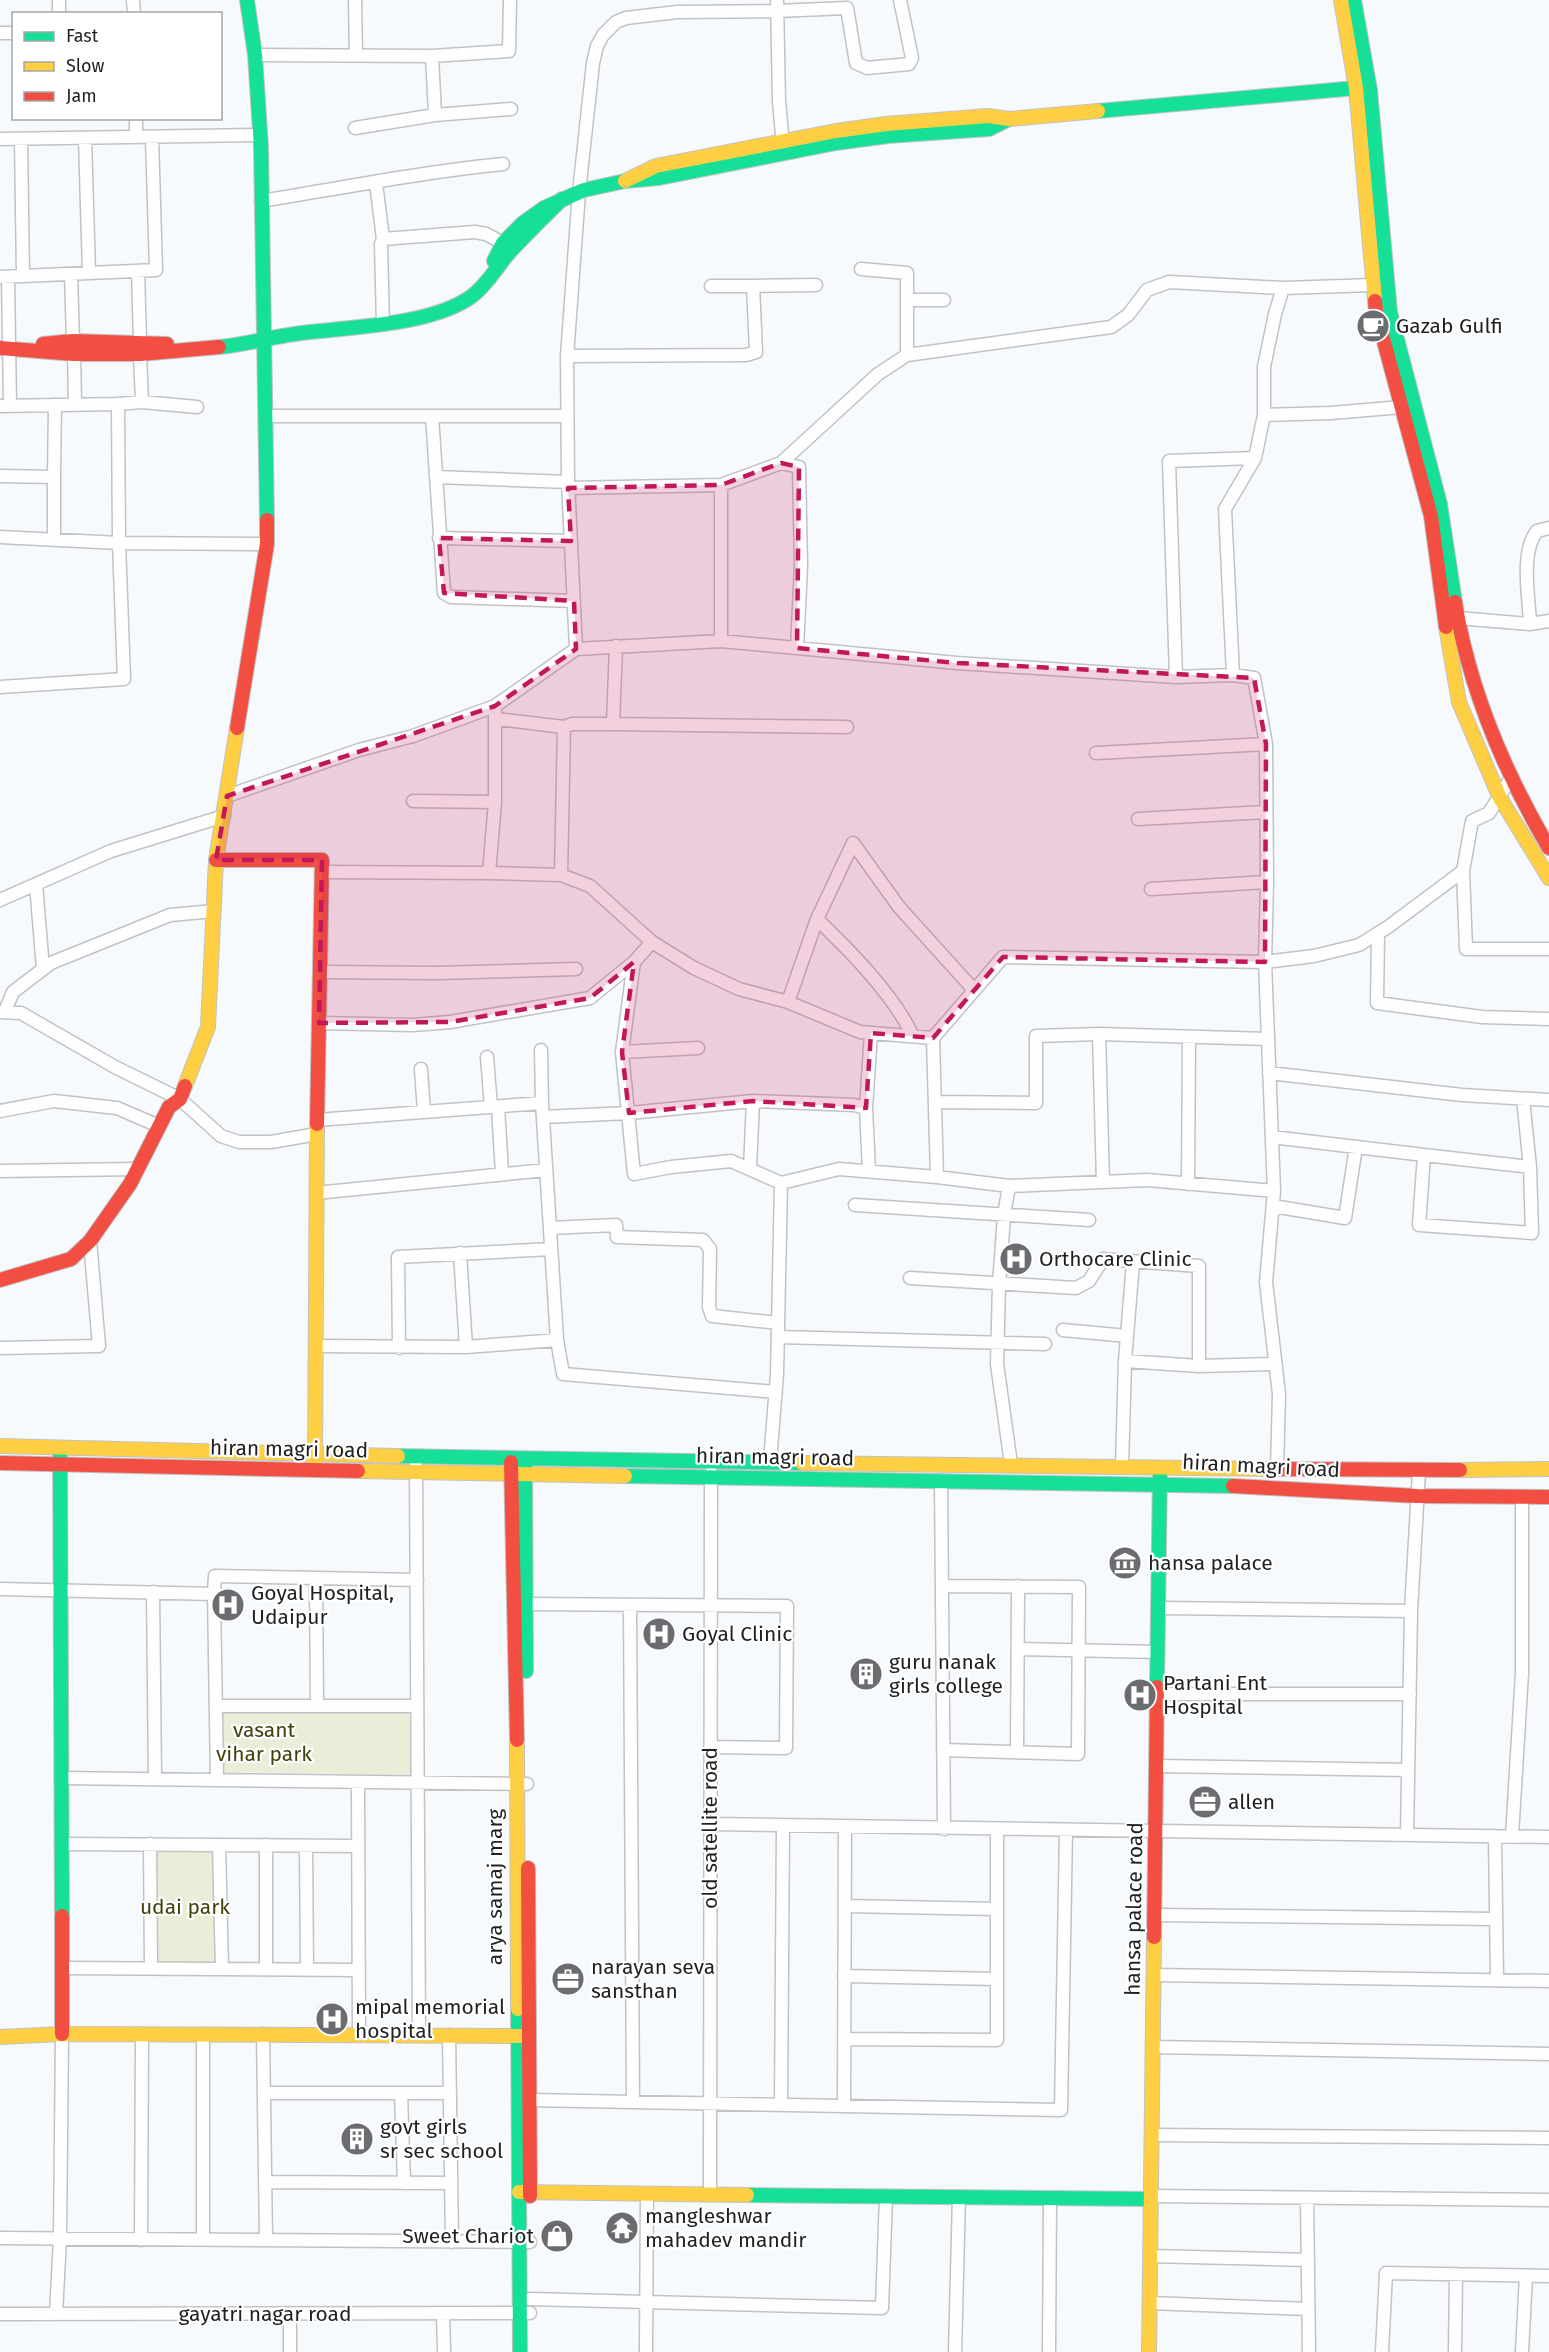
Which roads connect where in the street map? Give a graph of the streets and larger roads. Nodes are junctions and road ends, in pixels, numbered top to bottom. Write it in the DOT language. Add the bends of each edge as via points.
graph roads {
  1 [pos="247,0"];
  2 [pos="354,0"];
  3 [pos="510,0"];
  4 [pos="900,0"];
  5 [pos="1341,0"];
  6 [pos="1354,0"];
  7 [pos="777,6"];
  8 [pos="255,55"];
  9 [pos="356,56"];
  10 [pos="432,56"];
  11 [pos="1356,88"];
  12 [pos="511,109"];
  13 [pos="435,114"];
  14 [pos="136,120"];
  15 [pos="355,128"];
  16 [pos="260,135"];
  17 [pos="152,136"];
  18 [pos="136,137"];
  19 [pos="85,138"];
  20 [pos="0,139"];
  21 [pos="21,139"];
  22 [pos="783,146"];
  23 [pos="503,164"];
  24 [pos="376,183"];
  25 [pos="579,192"];
  26 [pos="562,199"];
  27 [pos="261,201"];
  28 [pos="383,239"];
  29 [pos="503,243"];
  30 [pos="861,269"];
  31 [pos="138,271"];
  32 [pos="89,273"];
  33 [pos="71,274"];
  34 [pos="490,274"];
  35 [pos="23,276"];
  36 [pos="4,277"];
  37 [pos="816,285"];
  38 [pos="1374,285"];
  39 [pos="711,286"];
  40 [pos="753,286"];
  41 [pos="1283,288"];
  42 [pos="907,300"];
  43 [pos="944,300"];
  44 [pos="382,324"];
  45 [pos="264,340"];
  46 [pos="4,348"];
  47 [pos="74,348"];
  48 [pos="140,348"];
  49 [pos="907,355"];
  50 [pos="567,356"];
  51 [pos="142,402"];
  52 [pos="75,404"];
  53 [pos="118,404"];
  54 [pos="5,405"];
  55 [pos="56,405"];
  56 [pos="197,407"];
  57 [pos="1402,407"];
  58 [pos="1264,415"];
  59 [pos="265,416"];
  60 [pos="432,416"];
  61 [pos="567,416"];
  62 [pos="1255,458"];
  63 [pos="781,463"];
  64 [pos="0,476"];
  65 [pos="54,477"];
  66 [pos="436,477"];
  67 [pos="568,485"];
  68 [pos="721,485"];
  69 [pos="1549,528"];
  70 [pos="0,537"];
  71 [pos="439,538"];
  72 [pos="54,540"];
  73 [pos="571,541"];
  74 [pos="119,543"];
  75 [pos="267,544"];
  76 [pos="574,601"];
  77 [pos="1458,618"];
  78 [pos="1549,621"];
  79 [pos="1530,624"];
  80 [pos="721,641"];
  81 [pos="616,646"];
  82 [pos="797,648"];
  83 [pos="576,649"];
  84 [pos="1233,675"];
  85 [pos="1176,677"];
  86 [pos="0,687"];
  87 [pos="495,706"];
  88 [pos="497,719"];
  89 [pos="613,724"];
  90 [pos="564,727"];
  91 [pos="847,727"];
  92 [pos="1266,744"];
  93 [pos="1096,753"];
  94 [pos="1512,776"];
  95 [pos="227,796"];
  96 [pos="1500,798"];
  97 [pos="413,801"];
  98 [pos="495,802"];
  99 [pos="1266,812"];
  100 [pos="224,816"];
  101 [pos="1138,819"];
  102 [pos="1542,826"];
  103 [pos="1549,848"];
  104 [pos="216,860"];
  105 [pos="1463,871"];
  106 [pos="321,872"];
  107 [pos="489,873"];
  108 [pos="561,875"];
  109 [pos="1549,878"];
  110 [pos="1267,882"];
  111 [pos="36,884"];
  112 [pos="1150,889"];
  113 [pos="0,900"];
  114 [pos="214,911"];
  115 [pos="817,919"];
  116 [pos="1378,933"];
  117 [pos="652,942"];
  118 [pos="1549,949"];
  119 [pos="634,962"];
  120 [pos="1265,962"];
  121 [pos="43,969"];
  122 [pos="576,969"];
  123 [pos="321,972"];
  124 [pos="974,990"];
  125 [pos="788,1002"];
  126 [pos="3,1011"];
  127 [pos="1549,1019"];
  128 [pos="319,1023"];
  129 [pos="872,1033"];
  130 [pos="1099,1034"];
  131 [pos="914,1036"];
  132 [pos="1189,1037"];
  133 [pos="933,1038"];
  134 [pos="1268,1039"];
  135 [pos="698,1048"];
  136 [pos="541,1050"];
  137 [pos="622,1052"];
  138 [pos="487,1057"];
  139 [pos="421,1069"];
  140 [pos="1269,1073"];
  141 [pos="180,1099"];
  142 [pos="1523,1099"];
  143 [pos="1549,1100"];
  144 [pos="753,1101"];
  145 [pos="935,1102"];
  146 [pos="542,1103"];
  147 [pos="494,1107"];
  148 [pos="866,1108"];
  149 [pos="0,1111"];
  150 [pos="424,1112"];
  151 [pos="629,1113"];
  152 [pos="543,1117"];
  153 [pos="159,1126"];
  154 [pos="317,1127"];
  155 [pos="1272,1137"];
  156 [pos="1356,1148"];
  157 [pos="1424,1155"];
  158 [pos="1530,1167"];
  159 [pos="137,1169"];
  160 [pos="750,1169"];
  161 [pos="546,1170"];
  162 [pos="868,1171"];
  163 [pos="0,1172"];
  164 [pos="502,1173"];
  165 [pos="937,1177"];
  166 [pos="1103,1182"];
  167 [pos="781,1183"];
  168 [pos="1188,1184"];
  169 [pos="1009,1186"];
  170 [pos="1274,1191"];
  171 [pos="316,1193"];
  172 [pos="855,1205"];
  173 [pos="1272,1206"];
  174 [pos="1004,1215"];
  175 [pos="1089,1220"];
  176 [pos="550,1227"];
  177 [pos="90,1240"];
  178 [pos="551,1249"];
  179 [pos="460,1253"];
  180 [pos="1133,1262"];
  181 [pos="910,1278"];
  182 [pos="0,1280"];
  183 [pos="999,1284"];
  184 [pos="778,1323"];
  185 [pos="1064,1330"];
  186 [pos="1127,1336"];
  187 [pos="778,1337"];
  188 [pos="557,1341"];
  189 [pos="998,1343"];
  190 [pos="1045,1344"];
  191 [pos="316,1346"];
  192 [pos="466,1347"];
  193 [pos="0,1348"];
  194 [pos="399,1348"];
  195 [pos="1125,1361"];
  196 [pos="1275,1364"];
  197 [pos="1199,1366"];
  198 [pos="776,1392"];
  199 [pos="0,1446"];
  200 [pos="60,1448"];
  201 [pos="315,1454"];
  202 [pos="416,1456"];
  203 [pos="518,1459"];
  204 [pos="711,1461"];
  205 [pos="770,1462"];
  206 [pos="0,1463"];
  207 [pos="60,1464"];
  208 [pos="1011,1464"];
  209 [pos="1122,1465"];
  210 [pos="1160,1466"];
  211 [pos="1277,1469"];
  212 [pos="1549,1469"];
  213 [pos="315,1471"];
  214 [pos="1419,1471"];
  215 [pos="416,1472"];
  216 [pos="518,1474"];
  217 [pos="711,1477"];
  218 [pos="941,1480"];
  219 [pos="1161,1483"];
  220 [pos="1418,1496"];
  221 [pos="1522,1497"];
  222 [pos="1549,1497"];
  223 [pos="316,1578"];
  224 [pos="417,1580"];
  225 [pos="942,1586"];
  226 [pos="1018,1586"];
  227 [pos="0,1588"];
  228 [pos="60,1590"];
  229 [pos="153,1592"];
  230 [pos="214,1594"];
  231 [pos="526,1604"];
  232 [pos="630,1605"];
  233 [pos="710,1606"];
  234 [pos="1159,1608"];
  235 [pos="1411,1611"];
  236 [pos="1018,1649"];
  237 [pos="1078,1651"];
  238 [pos="1158,1652"];
  239 [pos="1158,1694"];
  240 [pos="1410,1694"];
  241 [pos="216,1706"];
  242 [pos="317,1706"];
  243 [pos="417,1706"];
  244 [pos="710,1747"];
  245 [pos="943,1750"];
  246 [pos="1017,1752"];
  247 [pos="1157,1766"];
  248 [pos="1408,1770"];
  249 [pos="61,1778"];
  250 [pos="155,1779"];
  251 [pos="217,1780"];
  252 [pos="358,1782"];
  253 [pos="417,1783"];
  254 [pos="522,1784"];
  255 [pos="711,1824"];
  256 [pos="783,1826"];
  257 [pos="845,1827"];
  258 [pos="944,1829"];
  259 [pos="997,1829"];
  260 [pos="1066,1831"];
  261 [pos="1156,1832"];
  262 [pos="1407,1835"];
  263 [pos="1495,1836"];
  264 [pos="1512,1836"];
  265 [pos="1549,1836"];
  266 [pos="61,1844"];
  267 [pos="150,1845"];
  268 [pos="219,1845"];
  269 [pos="266,1845"];
  270 [pos="306,1846"];
  271 [pos="358,1846"];
  272 [pos="844,1906"];
  273 [pos="997,1909"];
  274 [pos="1155,1915"];
  275 [pos="1496,1919"];
  276 [pos="62,1968"];
  277 [pos="151,1968"];
  278 [pos="222,1969"];
  279 [pos="266,1969"];
  280 [pos="308,1970"];
  281 [pos="359,1970"];
  282 [pos="1154,1975"];
  283 [pos="844,1976"];
  284 [pos="997,1979"];
  285 [pos="1497,1980"];
  286 [pos="1549,1981"];
  287 [pos="62,2034"];
  288 [pos="142,2034"];
  289 [pos="203,2034"];
  290 [pos="263,2034"];
  291 [pos="360,2035"];
  292 [pos="419,2035"];
  293 [pos="449,2035"];
  294 [pos="523,2036"];
  295 [pos="0,2037"];
  296 [pos="844,2039"];
  297 [pos="1153,2047"];
  298 [pos="1549,2054"];
  299 [pos="264,2092"];
  300 [pos="401,2093"];
  301 [pos="450,2093"];
  302 [pos="529,2100"];
  303 [pos="633,2101"];
  304 [pos="710,2103"];
  305 [pos="782,2104"];
  306 [pos="844,2105"];
  307 [pos="1152,2136"];
  308 [pos="1549,2138"];
  309 [pos="265,2182"];
  310 [pos="404,2183"];
  311 [pos="451,2183"];
  312 [pos="524,2192"];
  313 [pos="647,2194"];
  314 [pos="710,2194"];
  315 [pos="886,2196"];
  316 [pos="959,2197"];
  317 [pos="1151,2197"];
  318 [pos="1050,2198"];
  319 [pos="1307,2198"];
  320 [pos="1549,2200"];
  321 [pos="0,2238"];
  322 [pos="60,2239"];
  323 [pos="141,2240"];
  324 [pos="203,2240"];
  325 [pos="266,2240"];
  326 [pos="452,2242"];
  327 [pos="525,2242"];
  328 [pos="1150,2256"];
  329 [pos="1308,2260"];
  330 [pos="1456,2274"];
  331 [pos="1526,2276"];
  332 [pos="1549,2276"];
  333 [pos="646,2302"];
  334 [pos="1150,2303"];
  335 [pos="527,2309"];
  336 [pos="1308,2309"];
  337 [pos="0,2314"];
  338 [pos="57,2314"];
  339 [pos="290,2314"];
  340 [pos="443,2314"];
  341 [pos="290,2352"];
  342 [pos="444,2352"];
  343 [pos="520,2352"];
  344 [pos="531,2352"];
  345 [pos="646,2352"];
  346 [pos="955,2352"];
  347 [pos="1049,2352"];
  348 [pos="1149,2352"];
  349 [pos="1309,2352"];
  350 [pos="1382,2352"];
  351 [pos="1455,2352"];
  352 [pos="1522,2352"];
  1 -- 8 [label="street"];
  2 -- 9 [label="street"];
  3 -- 10 [label="street" via="509,51"];
  4 -- 7 [label="street" via="912,58 909,64 867,68 856,63 847,8"];
  5 -- 11 [label="street"];
  6 -- 77 [label="street" via="1370,90 1390,312 1440,504"];
  7 -- 22 [label="street"];
  7 -- 25 [label="street" via="627,18 611,26 597,46 593,63"];
  8 -- 9 [label="street"];
  8 -- 16 [label="street"];
  9 -- 10 [label="street"];
  10 -- 13 [label="street"];
  11 -- 22 [label="street" via="1009,119 988,116 886,124"];
  11 -- 38 [label="street"];
  12 -- 13 [label="street"];
  13 -- 15 [label="street"];
  14 -- 18 [label="street"];
  16 -- 17 [label="street"];
  16 -- 27 [label="street"];
  17 -- 18 [label="street"];
  17 -- 31 [label="street" via="156,270"];
  18 -- 19 [label="street"];
  19 -- 21 [label="street"];
  19 -- 32 [label="street"];
  20 -- 21 [label="street"];
  21 -- 35 [label="street"];
  22 -- 25 [label="street" via="656,166 625,181"];
  23 -- 24 [label="street" via="441,170"];
  24 -- 27 [label="street"];
  24 -- 28 [label="street"];
  25 -- 26 [label="street"];
  25 -- 50 [label="street"];
  26 -- 29 [label="street" via="532,216"];
  26 -- 34 [label="street"];
  27 -- 45 [label="street"];
  28 -- 29 [label="street" via="475,232"];
  28 -- 44 [label="street"];
  29 -- 34 [label="street"];
  30 -- 42 [label="street" via="907,273"];
  31 -- 32 [label="street"];
  31 -- 48 [label="street"];
  32 -- 33 [label="street"];
  33 -- 35 [label="street"];
  33 -- 47 [label="street"];
  34 -- 44 [label="street" via="481,288 462,302 424,316"];
  35 -- 36 [label="street"];
  36 -- 46 [label="street"];
  37 -- 40 [label="street"];
  38 -- 41 [label="street"];
  38 -- 57 [label="street" via="1376,312"];
  39 -- 40 [label="street"];
  40 -- 50 [label="street" via="756,352"];
  41 -- 49 [label="street" via="1168,282 1147,290 1128,315 1111,327"];
  41 -- 58 [label="street" via="1264,367"];
  42 -- 43 [label="street"];
  42 -- 49 [label="street"];
  44 -- 45 [label="street"];
  45 -- 48 [label="street" via="212,348"];
  45 -- 59 [label="street"];
  46 -- 47 [label="street"];
  46 -- 54 [label="street"];
  47 -- 48 [label="street"];
  47 -- 52 [label="street"];
  48 -- 51 [label="street"];
  49 -- 63 [label="street" via="878,374"];
  50 -- 61 [label="street"];
  51 -- 53 [label="street"];
  51 -- 56 [label="street"];
  52 -- 53 [label="street"];
  52 -- 55 [label="street"];
  53 -- 74 [label="street"];
  54 -- 55 [label="street"];
  55 -- 65 [label="street"];
  57 -- 58 [label="street"];
  57 -- 96 [label="street" via="1431,516 1459,702"];
  58 -- 62 [label="street"];
  59 -- 60 [label="street"];
  59 -- 75 [label="street"];
  60 -- 61 [label="street"];
  60 -- 66 [label="street"];
  61 -- 67 [label="street"];
  62 -- 84 [label="street" via="1225,509"];
  62 -- 85 [label="street" via="1169,461"];
  63 -- 68 [label="street"];
  63 -- 82 [label="street" via="799,467 801,566"];
  64 -- 65 [label="street"];
  65 -- 72 [label="street"];
  66 -- 67 [label="street"];
  66 -- 71 [label="street"];
  67 -- 68 [label="street"];
  67 -- 73 [label="street"];
  68 -- 80 [label="street"];
  69 -- 79 [label="street" via="1537,531 1528,546"];
  70 -- 72 [label="street"];
  71 -- 73 [label="street"];
  71 -- 76 [label="street" via="442,585 444,593 451,597"];
  72 -- 74 [label="street"];
  73 -- 76 [label="street"];
  74 -- 75 [label="street"];
  74 -- 86 [label="street" via="124,679"];
  75 -- 95 [label="street"];
  76 -- 83 [label="street"];
  77 -- 79 [label="street"];
  77 -- 94 [label="street" via="1480,701"];
  78 -- 79 [label="street"];
  80 -- 81 [label="street"];
  80 -- 82 [label="street"];
  81 -- 83 [label="street"];
  81 -- 89 [label="street"];
  82 -- 85 [label="street"];
  83 -- 87 [label="street"];
  84 -- 85 [label="street"];
  84 -- 92 [label="street" via="1254,678"];
  87 -- 88 [label="street"];
  87 -- 95 [label="street"];
  88 -- 90 [label="street"];
  88 -- 98 [label="street"];
  89 -- 90 [label="street"];
  89 -- 91 [label="street"];
  90 -- 108 [label="street"];
  92 -- 93 [label="street"];
  92 -- 99 [label="street"];
  94 -- 96 [label="street"];
  94 -- 102 [label="street"];
  95 -- 100 [label="street"];
  96 -- 105 [label="street" via="1489,813 1472,821"];
  96 -- 109 [label="street"];
  97 -- 98 [label="street"];
  98 -- 107 [label="street"];
  99 -- 101 [label="street"];
  99 -- 110 [label="street"];
  100 -- 104 [label="street"];
  100 -- 111 [label="street" via="111,851"];
  102 -- 103 [label="street"];
  104 -- 106 [label="street" via="322,860"];
  104 -- 114 [label="street"];
  105 -- 116 [label="street"];
  105 -- 118 [label="street" via="1466,949"];
  106 -- 107 [label="street"];
  106 -- 123 [label="street"];
  107 -- 108 [label="street"];
  108 -- 117 [label="street" via="590,886"];
  110 -- 112 [label="street"];
  110 -- 120 [label="street"];
  111 -- 113 [label="street"];
  111 -- 121 [label="street"];
  114 -- 121 [label="street" via="170,915"];
  114 -- 141 [label="street" via="208,1027"];
  115 -- 124 [label="street" via="853,843 899,907"];
  115 -- 125 [label="street"];
  115 -- 131 [label="street" via="848,949 905,1018"];
  116 -- 120 [label="street" via="1359,945"];
  116 -- 127 [label="street" via="1377,1003 1482,1017"];
  117 -- 119 [label="street"];
  117 -- 125 [label="street" via="694,969 740,989"];
  119 -- 128 [label="street" via="590,998 450,1022"];
  119 -- 137 [label="street"];
  120 -- 124 [label="street" via="1003,957"];
  120 -- 134 [label="street"];
  121 -- 126 [label="street" via="13,992"];
  122 -- 123 [label="street"];
  123 -- 128 [label="street"];
  124 -- 133 [label="street"];
  125 -- 129 [label="street" via="860,1032"];
  126 -- 141 [label="street" via="21,1013"];
  128 -- 154 [label="street"];
  129 -- 131 [label="street"];
  129 -- 148 [label="street"];
  130 -- 132 [label="street"];
  130 -- 145 [label="street" via="1036,1036 1036,1103"];
  130 -- 166 [label="street"];
  131 -- 133 [label="street"];
  132 -- 134 [label="street"];
  132 -- 168 [label="street"];
  133 -- 145 [label="street"];
  134 -- 140 [label="street"];
  135 -- 137 [label="street"];
  136 -- 146 [label="street"];
  137 -- 151 [label="street"];
  138 -- 147 [label="street"];
  139 -- 150 [label="street"];
  140 -- 142 [label="street"];
  140 -- 155 [label="street"];
  141 -- 153 [label="street" via="169,1107"];
  141 -- 154 [label="street" via="221,1136 239,1143 271,1142"];
  142 -- 143 [label="street"];
  142 -- 158 [label="street"];
  144 -- 148 [label="street"];
  144 -- 151 [label="street"];
  144 -- 160 [label="street"];
  145 -- 165 [label="street"];
  146 -- 147 [label="street"];
  146 -- 152 [label="street"];
  147 -- 150 [label="street"];
  147 -- 164 [label="street"];
  148 -- 162 [label="street"];
  149 -- 153 [label="street" via="54,1101 117,1108"];
  150 -- 154 [label="street"];
  151 -- 152 [label="street"];
  151 -- 160 [label="street" via="634,1174 731,1161"];
  152 -- 161 [label="street"];
  153 -- 159 [label="street"];
  154 -- 171 [label="street"];
  155 -- 156 [label="street"];
  155 -- 170 [label="street"];
  156 -- 157 [label="street"];
  156 -- 173 [label="street" via="1346,1218"];
  157 -- 158 [label="street"];
  157 -- 158 [label="street" via="1419,1225 1532,1233"];
  159 -- 163 [label="street"];
  159 -- 177 [label="street"];
  160 -- 167 [label="street"];
  161 -- 164 [label="street"];
  161 -- 176 [label="street"];
  162 -- 165 [label="street"];
  162 -- 167 [label="street" via="839,1169"];
  164 -- 171 [label="street"];
  165 -- 169 [label="street"];
  166 -- 168 [label="street" via="1147,1180"];
  166 -- 169 [label="street"];
  167 -- 184 [label="street"];
  168 -- 170 [label="street"];
  169 -- 174 [label="street"];
  170 -- 173 [label="street"];
  171 -- 191 [label="street"];
  172 -- 174 [label="street"];
  173 -- 196 [label="street" via="1266,1282"];
  174 -- 175 [label="street"];
  174 -- 183 [label="street"];
  176 -- 178 [label="street"];
  176 -- 184 [label="street" via="616,1225 617,1237 704,1240 710,1249 712,1316"];
  177 -- 182 [label="street" via="71,1259"];
  177 -- 193 [label="street" via="99,1346"];
  178 -- 179 [label="street"];
  178 -- 188 [label="street"];
  179 -- 192 [label="street"];
  179 -- 194 [label="street" via="398,1257"];
  180 -- 183 [label="street" via="1103,1259 1089,1281 1076,1288"];
  180 -- 186 [label="street"];
  180 -- 197 [label="street" via="1198,1266"];
  181 -- 183 [label="street"];
  183 -- 189 [label="street"];
  184 -- 187 [label="street"];
  185 -- 186 [label="street"];
  186 -- 195 [label="street"];
  187 -- 189 [label="street"];
  187 -- 198 [label="street"];
  188 -- 192 [label="street"];
  188 -- 198 [label="street" via="563,1374"];
  189 -- 190 [label="street"];
  189 -- 208 [label="street" via="997,1364"];
  191 -- 194 [label="street"];
  191 -- 201 [label="street"];
  192 -- 194 [label="street"];
  195 -- 197 [label="street"];
  195 -- 209 [label="street"];
  196 -- 197 [label="street"];
  196 -- 211 [label="street" via="1279,1394"];
  198 -- 205 [label="street"];
  199 -- 200 [label="street"];
  200 -- 201 [label="street"];
  200 -- 207 [label="street"];
  201 -- 202 [label="street"];
  201 -- 213 [label="street"];
  202 -- 203 [label="street"];
  202 -- 215 [label="street"];
  203 -- 204 [label="street"];
  203 -- 216 [label="street"];
  204 -- 205 [label="street"];
  204 -- 217 [label="street, old satellite road"];
  205 -- 208 [label="street"];
  206 -- 207 [label="street, hiran magri road"];
  207 -- 213 [label="street, hiran magri road"];
  207 -- 228 [label="street"];
  208 -- 209 [label="street"];
  209 -- 210 [label="street"];
  210 -- 211 [label="street"];
  210 -- 219 [label="street, hansa palace road"];
  211 -- 214 [label="street"];
  212 -- 214 [label="street"];
  213 -- 215 [label="street, hiran magri road"];
  214 -- 220 [label="street"];
  215 -- 216 [label="street, hiran magri road"];
  215 -- 224 [label="street"];
  216 -- 217 [label="street, hiran magri road"];
  216 -- 231 [label="street"];
  216 -- 254 [label="street, arya samaj marg"];
  217 -- 218 [label="street, hiran magri road"];
  217 -- 233 [label="street, old satellite road"];
  218 -- 219 [label="street, hiran magri road"];
  218 -- 225 [label="street"];
  219 -- 220 [label="street, hiran magri road"];
  219 -- 234 [label="street, hansa palace road"];
  220 -- 221 [label="street, hiran magri road"];
  220 -- 235 [label="street"];
  221 -- 222 [label="street, hiran magri road"];
  221 -- 264 [label="street" via="1522,1672"];
  223 -- 224 [label="street"];
  223 -- 230 [label="street" via="215,1576"];
  223 -- 242 [label="street"];
  224 -- 243 [label="street"];
  225 -- 226 [label="street"];
  225 -- 245 [label="street"];
  226 -- 236 [label="street"];
  226 -- 237 [label="street" via="1078,1587"];
  227 -- 228 [label="street"];
  228 -- 229 [label="street"];
  228 -- 249 [label="street"];
  229 -- 230 [label="street"];
  229 -- 250 [label="street"];
  230 -- 241 [label="street"];
  231 -- 232 [label="street"];
  231 -- 254 [label="street"];
  232 -- 233 [label="street"];
  232 -- 303 [label="street"];
  233 -- 244 [label="street, old satellite road"];
  233 -- 244 [label="street" via="787,1606 786,1748"];
  234 -- 235 [label="street"];
  234 -- 238 [label="street, hansa palace road"];
  235 -- 240 [label="street"];
  236 -- 237 [label="street"];
  236 -- 246 [label="street"];
  237 -- 238 [label="street"];
  237 -- 246 [label="street" via="1078,1754"];
  238 -- 239 [label="street, hansa palace road"];
  239 -- 240 [label="street"];
  239 -- 247 [label="street, hansa palace road"];
  240 -- 248 [label="street"];
  241 -- 242 [label="street"];
  241 -- 251 [label="street"];
  242 -- 243 [label="street"];
  243 -- 253 [label="street"];
  244 -- 255 [label="street, old satellite road"];
  245 -- 246 [label="street"];
  245 -- 258 [label="street"];
  247 -- 248 [label="street"];
  247 -- 261 [label="street, hansa palace road"];
  248 -- 262 [label="street"];
  249 -- 250 [label="street"];
  249 -- 266 [label="street"];
  250 -- 251 [label="street"];
  251 -- 252 [label="street"];
  252 -- 253 [label="street"];
  252 -- 271 [label="street"];
  253 -- 254 [label="street"];
  253 -- 292 [label="street"];
  254 -- 294 [label="street, arya samaj marg"];
  255 -- 256 [label="street"];
  255 -- 304 [label="street, old satellite road"];
  256 -- 257 [label="street"];
  256 -- 305 [label="street"];
  257 -- 258 [label="street"];
  257 -- 272 [label="street"];
  258 -- 259 [label="street"];
  259 -- 260 [label="street"];
  259 -- 273 [label="street"];
  260 -- 261 [label="street"];
  260 -- 306 [label="street" via="1061,2110"];
  261 -- 262 [label="street"];
  261 -- 274 [label="street, hansa palace road"];
  262 -- 263 [label="street"];
  263 -- 264 [label="street"];
  263 -- 275 [label="street"];
  264 -- 265 [label="street"];
  266 -- 267 [label="street"];
  266 -- 276 [label="street"];
  267 -- 268 [label="street"];
  267 -- 277 [label="street"];
  268 -- 269 [label="street"];
  268 -- 278 [label="street"];
  269 -- 270 [label="street"];
  269 -- 279 [label="street"];
  270 -- 271 [label="street"];
  270 -- 280 [label="street"];
  271 -- 281 [label="street"];
  272 -- 273 [label="street"];
  272 -- 283 [label="street"];
  273 -- 284 [label="street"];
  274 -- 275 [label="street"];
  274 -- 282 [label="street, hansa palace road"];
  275 -- 285 [label="street"];
  276 -- 277 [label="street"];
  276 -- 287 [label="street"];
  277 -- 278 [label="street"];
  278 -- 279 [label="street"];
  279 -- 280 [label="street"];
  280 -- 281 [label="street"];
  281 -- 291 [label="street"];
  282 -- 285 [label="street"];
  282 -- 297 [label="street, hansa palace road"];
  283 -- 284 [label="street"];
  283 -- 296 [label="street"];
  284 -- 296 [label="street" via="997,2040"];
  285 -- 286 [label="street"];
  287 -- 288 [label="street"];
  287 -- 295 [label="street"];
  287 -- 322 [label="street"];
  288 -- 289 [label="street"];
  288 -- 323 [label="street"];
  289 -- 290 [label="street"];
  289 -- 324 [label="street"];
  290 -- 291 [label="street"];
  290 -- 299 [label="street"];
  291 -- 292 [label="street"];
  292 -- 293 [label="street"];
  293 -- 294 [label="street"];
  293 -- 301 [label="street"];
  294 -- 302 [label="street"];
  294 -- 312 [label="street, arya samaj marg"];
  296 -- 306 [label="street"];
  297 -- 298 [label="street"];
  297 -- 307 [label="street, hansa palace road"];
  299 -- 300 [label="street"];
  299 -- 309 [label="street"];
  300 -- 301 [label="street"];
  300 -- 310 [label="street"];
  301 -- 311 [label="street"];
  302 -- 303 [label="street"];
  302 -- 312 [label="street"];
  303 -- 304 [label="street"];
  304 -- 305 [label="street"];
  304 -- 314 [label="street, old satellite road"];
  305 -- 306 [label="street"];
  307 -- 308 [label="street"];
  307 -- 317 [label="street, hansa palace road"];
  309 -- 310 [label="street"];
  309 -- 325 [label="street"];
  310 -- 311 [label="street"];
  311 -- 326 [label="street"];
  312 -- 313 [label="street"];
  312 -- 327 [label="street, arya samaj marg"];
  313 -- 314 [label="street"];
  313 -- 333 [label="street"];
  314 -- 315 [label="street"];
  315 -- 316 [label="street"];
  315 -- 333 [label="street, gayatri nagar road" via="882,2308"];
  316 -- 318 [label="street"];
  316 -- 346 [label="street"];
  317 -- 318 [label="street"];
  317 -- 319 [label="street"];
  317 -- 328 [label="street, hansa palace road"];
  318 -- 347 [label="street"];
  319 -- 320 [label="street"];
  319 -- 329 [label="street"];
  321 -- 322 [label="street"];
  322 -- 323 [label="street"];
  322 -- 338 [label="street"];
  323 -- 324 [label="street"];
  324 -- 325 [label="street"];
  325 -- 326 [label="street"];
  326 -- 327 [label="street"];
  327 -- 335 [label="street, arya samaj marg"];
  328 -- 329 [label="street"];
  328 -- 334 [label="street, hansa palace road"];
  329 -- 336 [label="street"];
  330 -- 331 [label="street"];
  330 -- 350 [label="street" via="1386,2273"];
  330 -- 351 [label="street"];
  331 -- 332 [label="street"];
  331 -- 352 [label="street"];
  333 -- 335 [label="street, gayatri nagar road"];
  333 -- 345 [label="street"];
  334 -- 336 [label="street"];
  334 -- 348 [label="street, hansa palace road"];
  335 -- 340 [label="street, gayatri nagar road"];
  335 -- 343 [label="street, arya samaj marg"];
  335 -- 344 [label="street"];
  336 -- 349 [label="street"];
  337 -- 338 [label="street, gayatri nagar road"];
  338 -- 339 [label="street, gayatri nagar road"];
  339 -- 340 [label="street, gayatri nagar road"];
  339 -- 341 [label="street"];
  340 -- 342 [label="street"];
}
